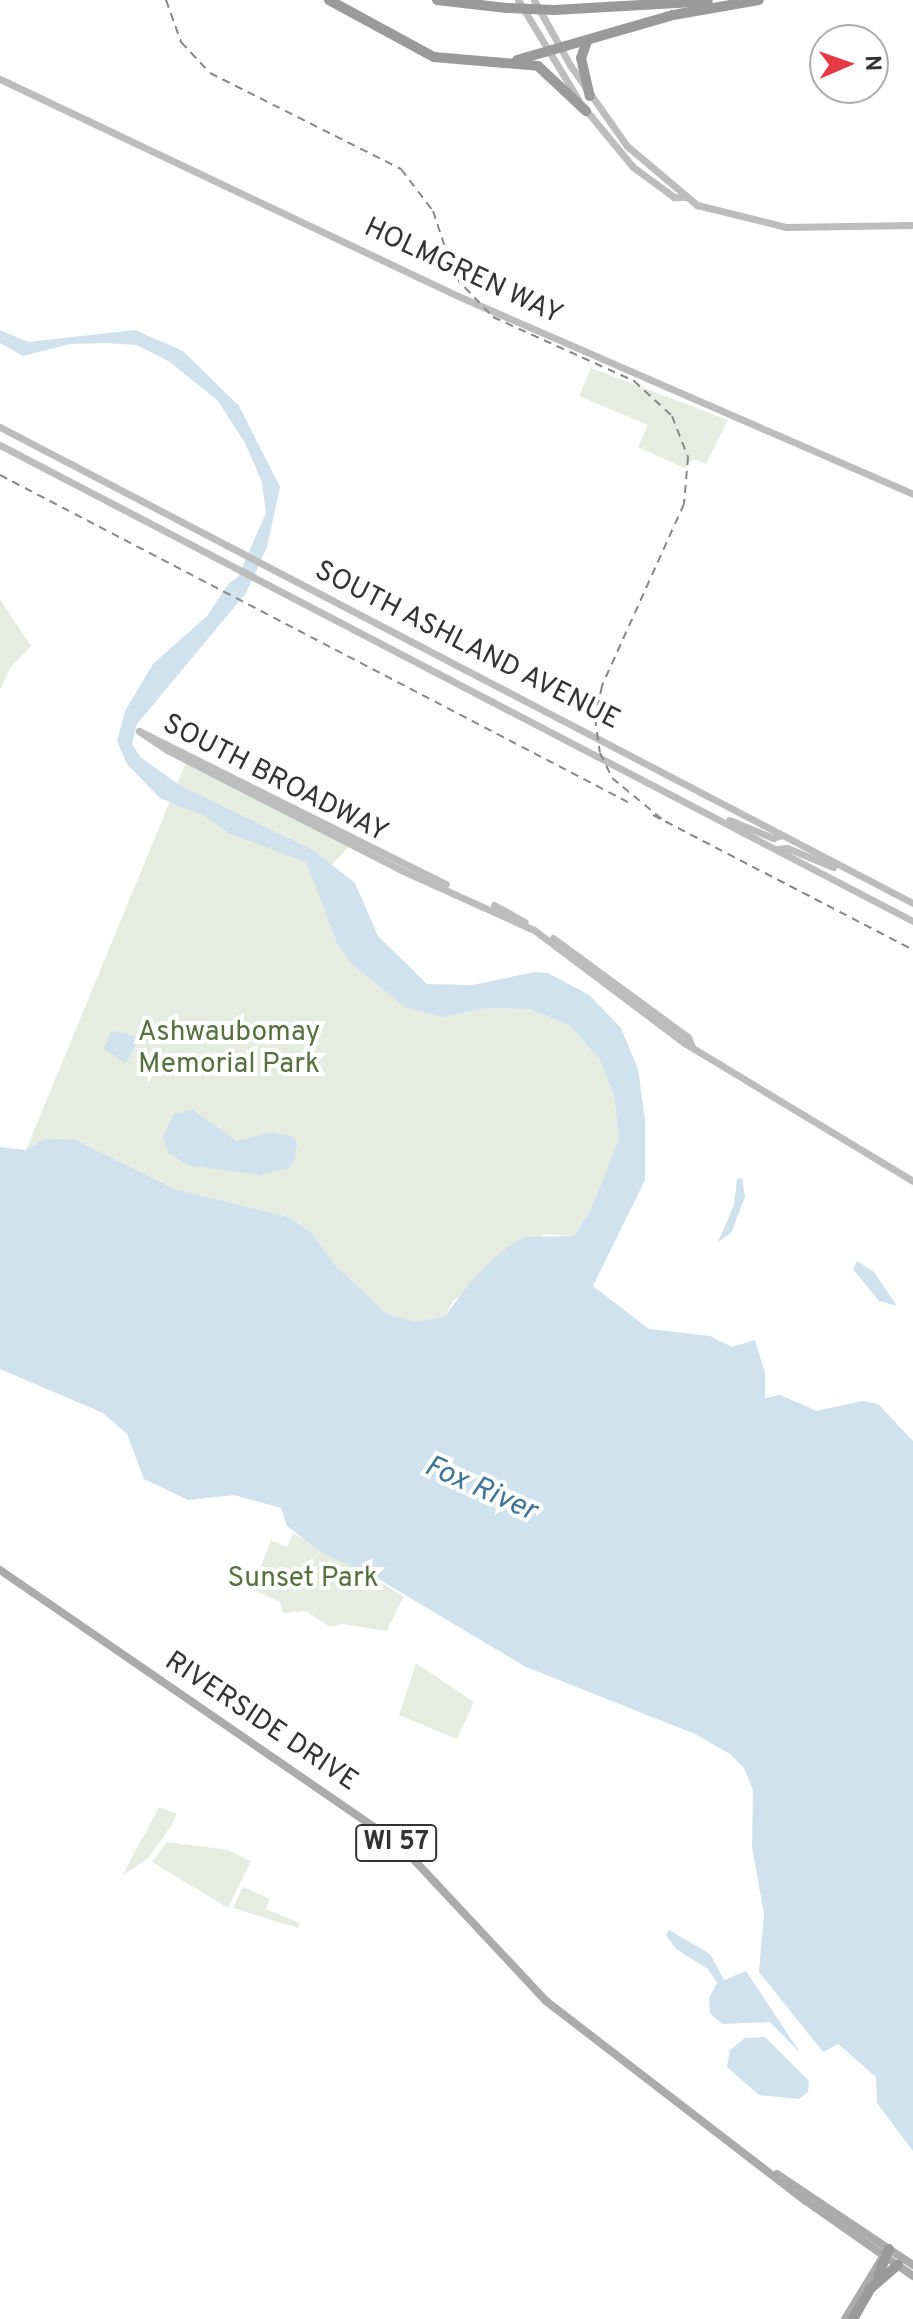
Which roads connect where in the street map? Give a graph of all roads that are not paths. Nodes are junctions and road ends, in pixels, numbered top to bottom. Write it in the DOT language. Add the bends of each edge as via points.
graph roads {
  1 [pos="329,0"];
  2 [pos="437,0"];
  3 [pos="518,0"];
  4 [pos="534,0"];
  5 [pos="720,0"];
  6 [pos="759,0"];
  7 [pos="588,40"];
  8 [pos="561,48"];
  9 [pos="547,51"];
  10 [pos="502,63"];
  11 [pos="0,79"];
  12 [pos="590,96"];
  13 [pos="586,111"];
  14 [pos="627,146"];
  15 [pos="619,153"];
  16 [pos="679,188"];
  17 [pos="686,197"];
  18 [pos="913,225"];
  19 [pos="0,430"];
  20 [pos="0,445"];
  21 [pos="913,494"];
  22 [pos="710,815"];
  23 [pos="782,835"];
  24 [pos="776,849"];
  25 [pos="864,878"];
  26 [pos="913,903"];
  27 [pos="913,921"];
  28 [pos="692,1047"];
  29 [pos="913,1181"];
  30 [pos="0,1570"];
  31 [pos="889,2257"];
  32 [pos="913,2265"];
  33 [pos="913,2276"];
  34 [pos="845,2319"];
  35 [pos="853,2319"];
  1 -- 10 [label="highway" via="434,57"];
  2 -- 5 [label="highway, bridge" via="554,10"];
  3 -- 9 [label="street"];
  4 -- 8 [label="street"];
  6 -- 7 [label="highway" via="673,15"];
  7 -- 8 [label="highway"];
  7 -- 12 [label="highway" via="581,58"];
  8 -- 9 [label="highway"];
  8 -- 12 [label="street"];
  9 -- 10 [label="highway"];
  9 -- 13 [label="street"];
  10 -- 13 [label="highway" via="545,70"];
  11 -- 21 [label="street, HOLMGREN WAY" via="458,296"];
  12 -- 14 [label="street"];
  13 -- 14 [label="street" via="614,141"];
  13 -- 15 [label="street"];
  14 -- 16 [label="street"];
  15 -- 16 [label="street"];
  15 -- 17 [label="street" via="674,197"];
  16 -- 17 [label="street"];
  17 -- 18 [label="street" via="723,214 769,225"];
  19 -- 23 [label="street, SOUTH ASHLAND AVENUE"];
  20 -- 22 [label="street, SOUTH ASHLAND AVENUE"];
  22 -- 23 [label="street" via="773,838"];
  22 -- 24 [label="street, SOUTH ASHLAND AVENUE"];
  23 -- 25 [label="street, SOUTH ASHLAND AVENUE"];
  24 -- 25 [label="street" via="787,848"];
  24 -- 27 [label="street, SOUTH ASHLAND AVENUE"];
  25 -- 26 [label="street, SOUTH ASHLAND AVENUE"];
  28 -- 28 [label="street, SOUTH BROADWAY" via="688,1037 584,959 512,914 139,731 401,870 534,930"];
  28 -- 29 [label="street, SOUTH BROADWAY"];
  30 -- 31 [label="main road, RIVERSIDE DRIVE / WI 57" via="401,1846 546,2001"];
  31 -- 32 [label="main road, RIVERSIDE DRIVE / WI 57"];
  31 -- 33 [label="main road, RIVERSIDE DRIVE / WI 57"];
  31 -- 34 [label="main road"];
  31 -- 35 [label="highway"];
}
